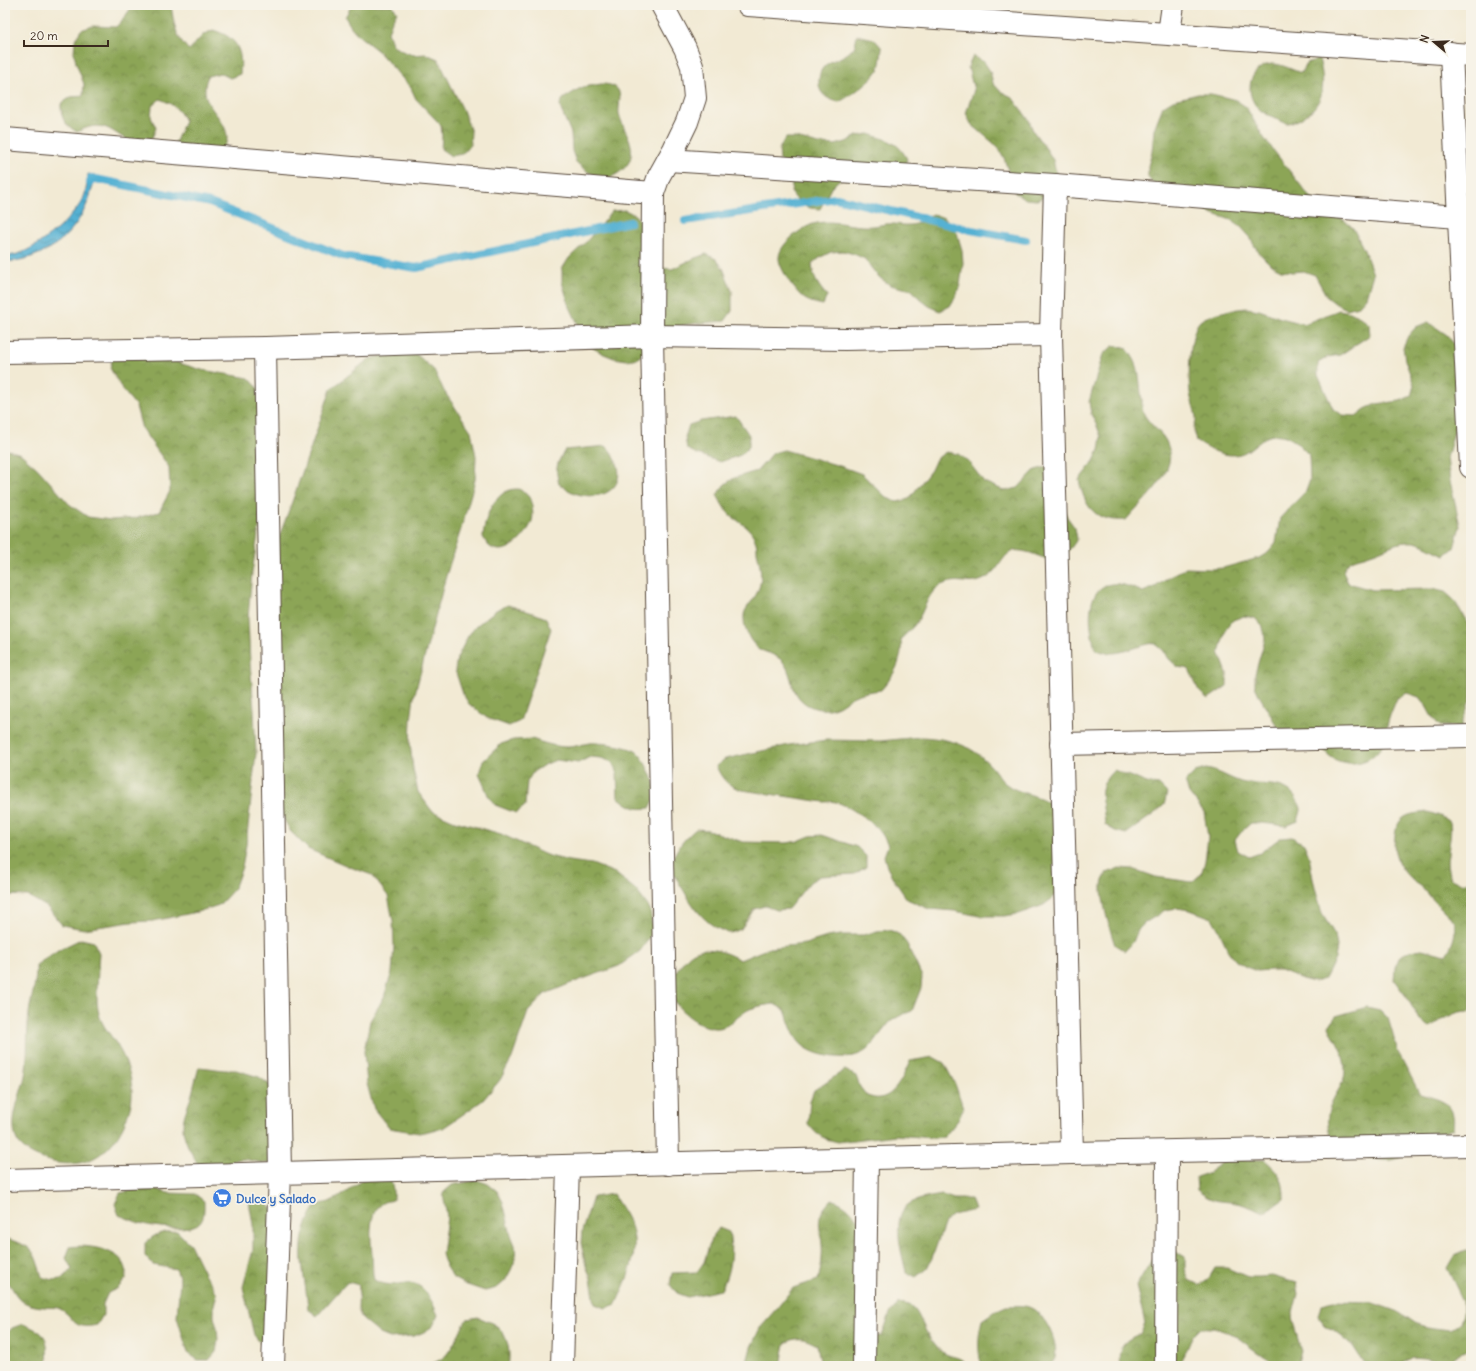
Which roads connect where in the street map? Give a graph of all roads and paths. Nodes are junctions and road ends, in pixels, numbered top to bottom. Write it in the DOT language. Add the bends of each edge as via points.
graph roads {
  1 [pos="662,5"];
  2 [pos="748,5"];
  3 [pos="1172,5"];
  4 [pos="1169,33"];
  5 [pos="1461,54"];
  6 [pos="5,139"];
  7 [pos="668,160"];
  8 [pos="1055,184"];
  9 [pos="653,193"];
  10 [pos="1458,217"];
  11 [pos="1051,335"];
  12 [pos="652,336"];
  13 [pos="265,348"];
  14 [pos="5,352"];
  15 [pos="1471,467"];
  16 [pos="1471,736"];
  17 [pos="1061,744"];
  18 [pos="1471,1145"];
  19 [pos="1167,1152"];
  20 [pos="1072,1154"];
  21 [pos="867,1159"];
  22 [pos="668,1164"];
  23 [pos="568,1166"];
  24 [pos="280,1173"];
  25 [pos="5,1180"];
  26 [pos="272,1366"];
  27 [pos="562,1366"];
  28 [pos="864,1366"];
  29 [pos="1166,1366"];
  1 -- 7 [label="street" via="692,66 694,98 687,122"];
  2 -- 4 [label="street"];
  3 -- 4 [label="street"];
  4 -- 5 [label="street"];
  5 -- 10 [label="street"];
  6 -- 9 [label="street"];
  7 -- 8 [label="street"];
  7 -- 9 [label="street"];
  8 -- 10 [label="street"];
  8 -- 11 [label="street"];
  9 -- 12 [label="street"];
  10 -- 15 [label="street"];
  11 -- 12 [label="street" via="845,339"];
  11 -- 17 [label="street"];
  12 -- 13 [label="street"];
  12 -- 22 [label="street"];
  13 -- 14 [label="street"];
  13 -- 24 [label="street"];
  16 -- 17 [label="street"];
  17 -- 20 [label="street"];
  18 -- 19 [label="street"];
  19 -- 20 [label="street"];
  19 -- 29 [label="street"];
  20 -- 21 [label="street"];
  21 -- 22 [label="street"];
  21 -- 28 [label="street"];
  22 -- 23 [label="street"];
  23 -- 24 [label="street"];
  23 -- 27 [label="street"];
  24 -- 25 [label="street"];
  24 -- 26 [label="street"];
}
